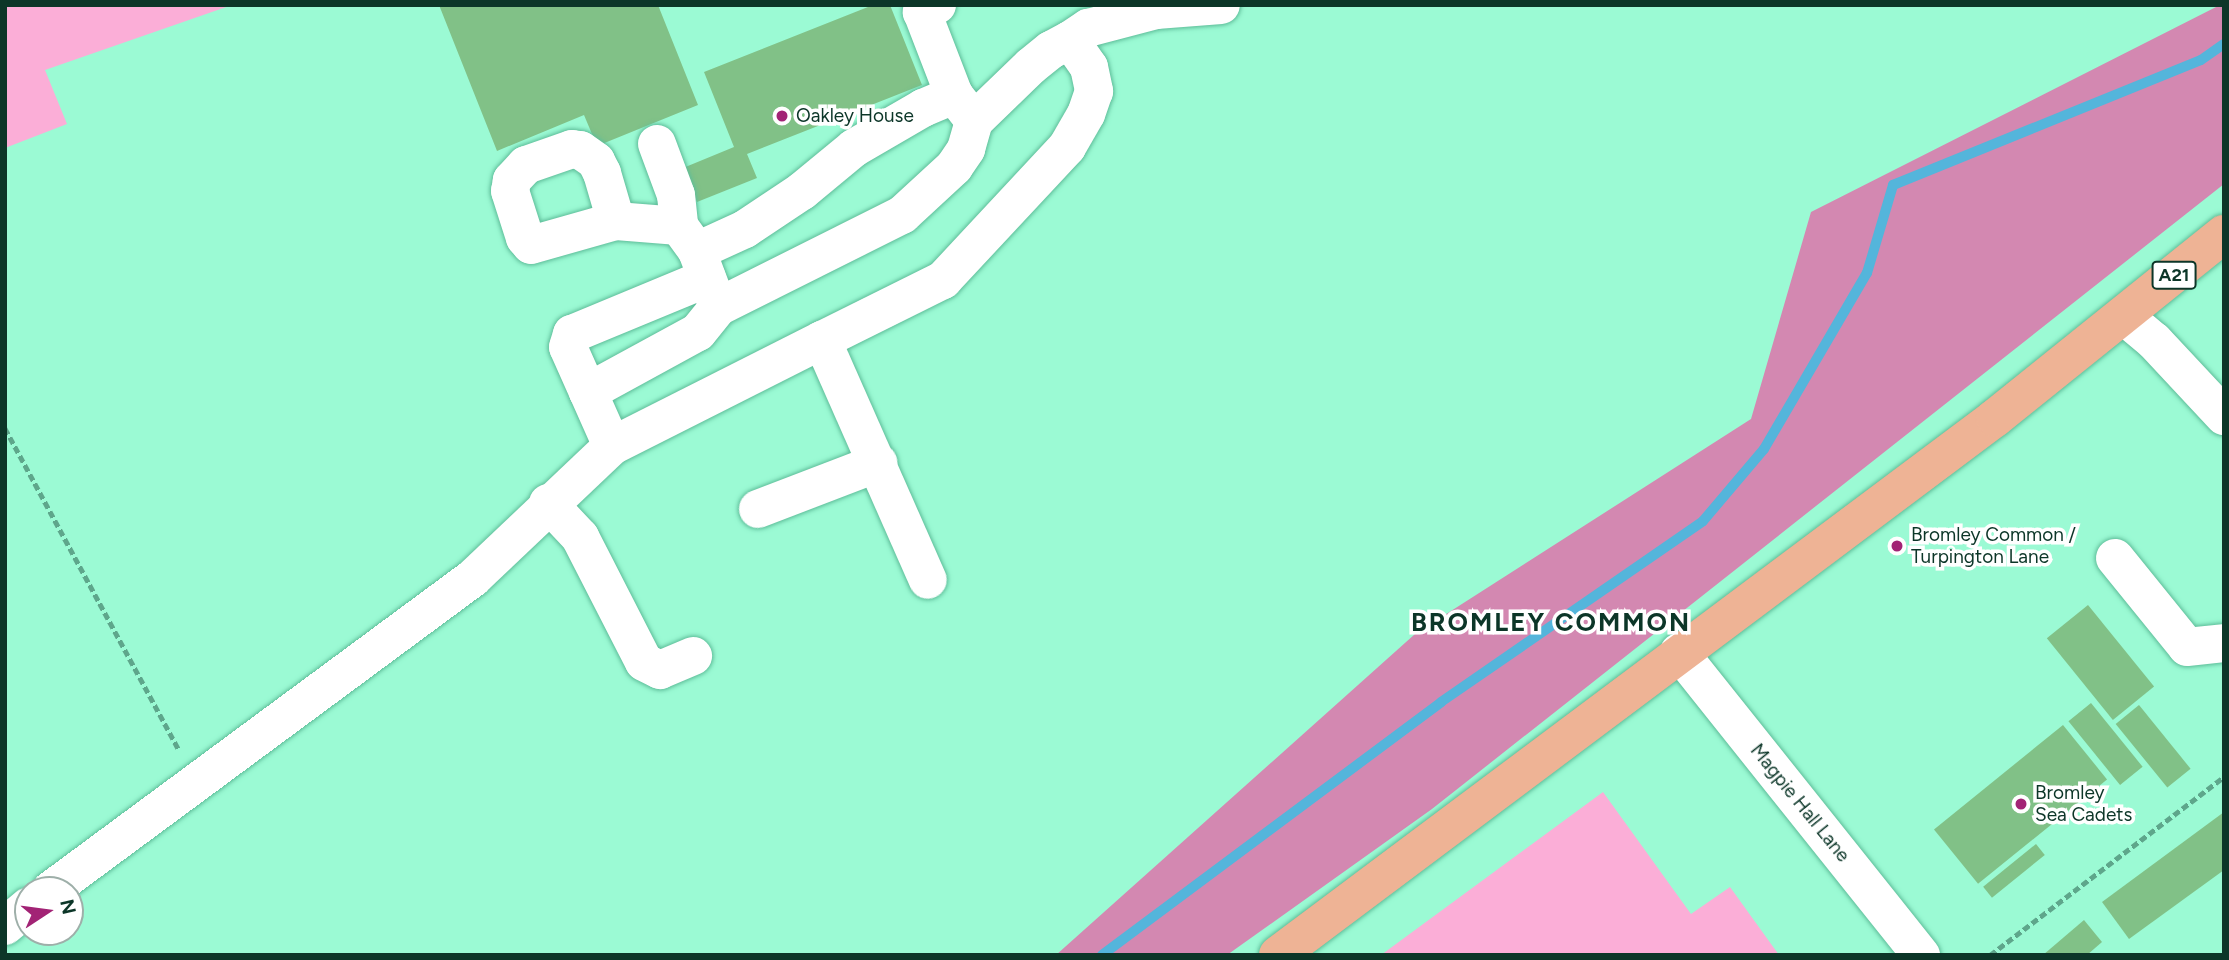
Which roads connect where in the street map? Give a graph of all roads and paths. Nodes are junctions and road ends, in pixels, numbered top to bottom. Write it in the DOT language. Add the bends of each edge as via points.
graph roads {
  1 [pos="937,5"];
  2 [pos="1221,5"];
  3 [pos="1070,40"];
  4 [pos="964,108"];
  5 [pos="657,144"];
  6 [pos="617,221"];
  7 [pos="2224,234"];
  8 [pos="700,265"];
  9 [pos="2124,316"];
  10 [pos="822,340"];
  11 [pos="588,392"];
  12 [pos="2224,416"];
  13 [pos="5,428"];
  14 [pos="612,446"];
  15 [pos="878,463"];
  16 [pos="548,503"];
  17 [pos="758,509"];
  18 [pos="2115,558"];
  19 [pos="928,580"];
  20 [pos="2224,643"];
  21 [pos="1679,652"];
  22 [pos="693,656"];
  23 [pos="2224,777"];
  24 [pos="196,782"];
  25 [pos="70,876"];
  26 [pos="1278,955"];
  27 [pos="1920,955"];
  28 [pos="1990,955"];
  1 -- 4 [label="street" via="922,12"];
  2 -- 3 [label="street" via="1156,10 1088,28"];
  3 -- 4 [label="street"];
  3 -- 10 [label="street" via="1089,67 1094,91 1067,147 943,280"];
  4 -- 8 [label="street" via="923,108 854,148"];
  4 -- 8 [label="street" via="965,149 954,167 902,215"];
  5 -- 8 [label="street"];
  6 -- 8 [label="street"];
  7 -- 9 [label="main road, A21"];
  8 -- 11 [label="street" via="698,332"];
  8 -- 11 [label="street" via="572,334 568,347"];
  9 -- 12 [label="street" via="2154,341"];
  9 -- 21 [label="main road, A21" via="1995,418"];
  10 -- 14 [label="street"];
  10 -- 15 [label="street"];
  11 -- 14 [label="street"];
  13 -- 24 [label="path"];
  14 -- 16 [label="street"];
  15 -- 17 [label="street"];
  15 -- 19 [label="street"];
  16 -- 22 [label="street" via="580,537 644,662 660,670"];
  16 -- 24 [label="street" via="473,578"];
  18 -- 20 [label="street" via="2187,647"];
  21 -- 26 [label="main road, A21"];
  21 -- 27 [label="street, Magpie Hall Lane"];
  23 -- 28 [label="path"];
  24 -- 25 [label="street"];
}
